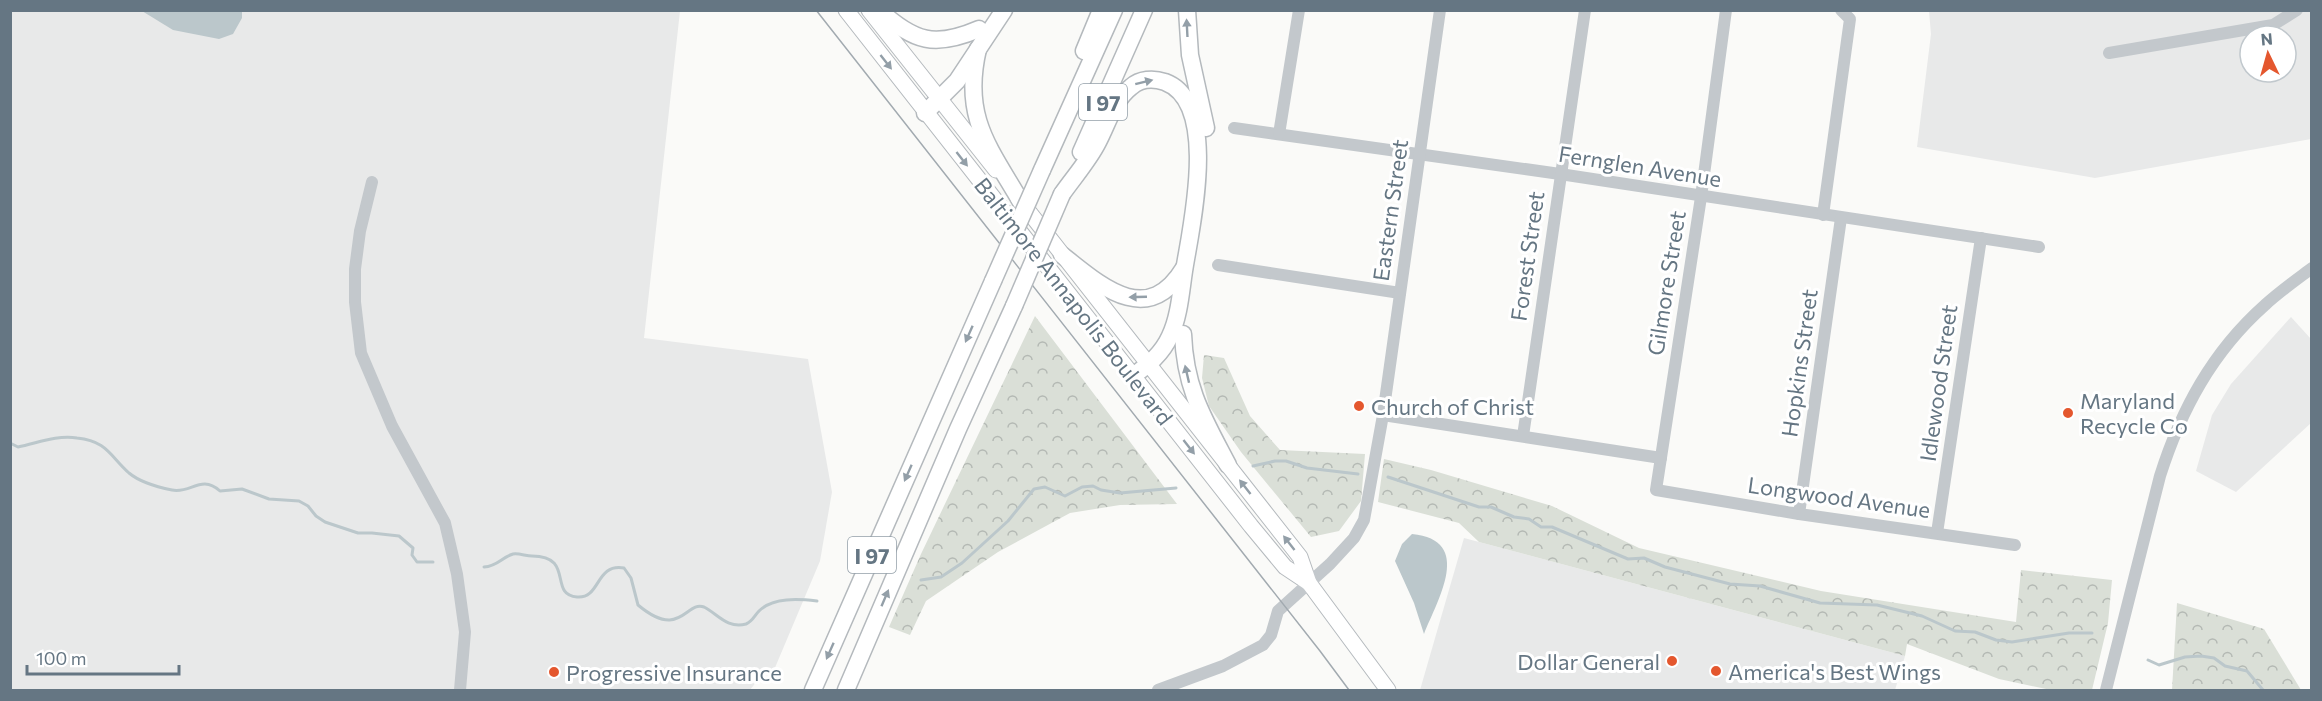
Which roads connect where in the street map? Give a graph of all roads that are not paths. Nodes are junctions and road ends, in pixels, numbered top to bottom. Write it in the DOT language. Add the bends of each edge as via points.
graph roads {
  1 [pos="846,10"];
  2 [pos="869,10"];
  3 [pos="879,10"];
  4 [pos="992,10"];
  5 [pos="1004,10"];
  6 [pos="1101,10"];
  7 [pos="1114,10"];
  8 [pos="1144,10"];
  9 [pos="1187,10"];
  10 [pos="1299,10"];
  11 [pos="1440,10"];
  12 [pos="1585,10"];
  13 [pos="1726,10"];
  14 [pos="1841,10"];
  15 [pos="2297,10"];
  16 [pos="979,29"];
  17 [pos="978,49"];
  18 [pos="2109,53"];
  19 [pos="937,97"];
  20 [pos="923,110"];
  21 [pos="1234,128"];
  22 [pos="1059,132"];
  23 [pos="1279,134"];
  24 [pos="1419,154"];
  25 [pos="1560,174"];
  26 [pos="372,182"];
  27 [pos="1062,194"];
  28 [pos="1701,197"];
  29 [pos="1021,202"];
  30 [pos="1823,215"];
  31 [pos="1841,218"];
  32 [pos="1981,238"];
  33 [pos="2039,247"];
  34 [pos="1062,255"];
  35 [pos="1218,265"];
  36 [pos="1185,267"];
  37 [pos="2312,268"];
  38 [pos="1400,293"];
  39 [pos="1183,334"];
  40 [pos="1151,368"];
  41 [pos="1137,380"];
  42 [pos="1383,415"];
  43 [pos="1523,436"];
  44 [pos="1661,458"];
  45 [pos="1228,465"];
  46 [pos="1656,490"];
  47 [pos="1800,514"];
  48 [pos="1937,533"];
  49 [pos="2015,545"];
  50 [pos="1309,583"];
  51 [pos="460,690"];
  52 [pos="813,690"];
  53 [pos="846,690"];
  54 [pos="1158,690"];
  55 [pos="1388,690"];
  56 [pos="2106,690"];
  1 -- 20 [label="main road, Baltimore Annapolis Boulevard, one-way"];
  2 -- 19 [label="main road, Baltimore Annapolis Boulevard"];
  3 -- 16 [label="highway" via="904,31 929,40 948,40"];
  4 -- 16 [label="highway"];
  5 -- 17 [label="highway"];
  6 -- 22 [label="highway" via="1084,49"];
  7 -- 22 [label="highway, I 97"];
  8 -- 27 [label="highway, I 97"];
  39 -- 9 [label="highway, one-way" via="1210,174 1208,139 1188,42"];
  10 -- 23 [label="street"];
  11 -- 24 [label="street, Eastern Street"];
  12 -- 25 [label="street, Forest Street"];
  13 -- 28 [label="street, Gilmore Street"];
  14 -- 30 [label="street" via="1850,19"];
  15 -- 18 [label="street" via="2273,25"];
  16 -- 19 [label="highway"];
  17 -- 19 [label="highway" via="957,81"];
  17 -- 29 [label="highway" via="972,82 975,111 987,142"];
  19 -- 20 [label="highway"];
  19 -- 29 [label="main road, Baltimore Annapolis Boulevard"];
  20 -- 41 [label="main road, Baltimore Annapolis Boulevard, one-way"];
  21 -- 23 [label="street, Fernglen Avenue"];
  22 -- 52 [label="highway, I 97, one-way, bridge"];
  23 -- 24 [label="street, Fernglen Avenue"];
  24 -- 25 [label="street, Fernglen Avenue"];
  24 -- 38 [label="street, Eastern Street"];
  25 -- 28 [label="street, Fernglen Avenue"];
  25 -- 43 [label="street, Forest Street"];
  26 -- 51 [label="street" via="355,269 362,353 392,426 445,523 465,632"];
  27 -- 36 [label="highway, one-way" via="1098,143 1124,93 1145,80 1172,85 1188,105 1198,154 1198,186"];
  53 -- 27 [label="highway, I 97, one-way, bridge"];
  28 -- 30 [label="street, Fernglen Avenue"];
  28 -- 44 [label="street, Gilmore Street"];
  29 -- 34 [label="main road, Baltimore Annapolis Boulevard"];
  30 -- 31 [label="street, Fernglen Avenue"];
  31 -- 32 [label="street, Fernglen Avenue"];
  31 -- 47 [label="street, Hopkins Street"];
  32 -- 33 [label="street, Fernglen Avenue"];
  32 -- 48 [label="street, Idlewood Street"];
  36 -- 34 [label="highway, one-way" via="1162,291 1131,298 1107,290"];
  34 -- 40 [label="main road, Baltimore Annapolis Boulevard"];
  35 -- 38 [label="street"];
  36 -- 40 [label="highway" via="1173,330"];
  37 -- 56 [label="street" via="2264,306 2208,370 2189,401 2160,476"];
  38 -- 42 [label="street, Eastern Street"];
  39 -- 40 [label="highway" via="1171,355"];
  45 -- 39 [label="highway, one-way" via="1192,393"];
  40 -- 41 [label="highway"];
  40 -- 45 [label="main road, Baltimore Annapolis Boulevard"];
  41 -- 50 [label="main road, Baltimore Annapolis Boulevard, one-way" via="1285,567"];
  42 -- 43 [label="street"];
  42 -- 50 [label="street, Eastern Street" via="1364,520 1354,538"];
  43 -- 44 [label="street"];
  44 -- 46 [label="street, Gilmore Street"];
  50 -- 45 [label="main road, Baltimore Annapolis Boulevard, one-way" via="1299,557"];
  46 -- 47 [label="street, Longwood Avenue"];
  47 -- 48 [label="street, Longwood Avenue"];
  48 -- 49 [label="street, Longwood Avenue"];
  50 -- 54 [label="street" via="1278,611 1270,635 1256,650"];
  50 -- 55 [label="main road, Baltimore Annapolis Boulevard"];
}
